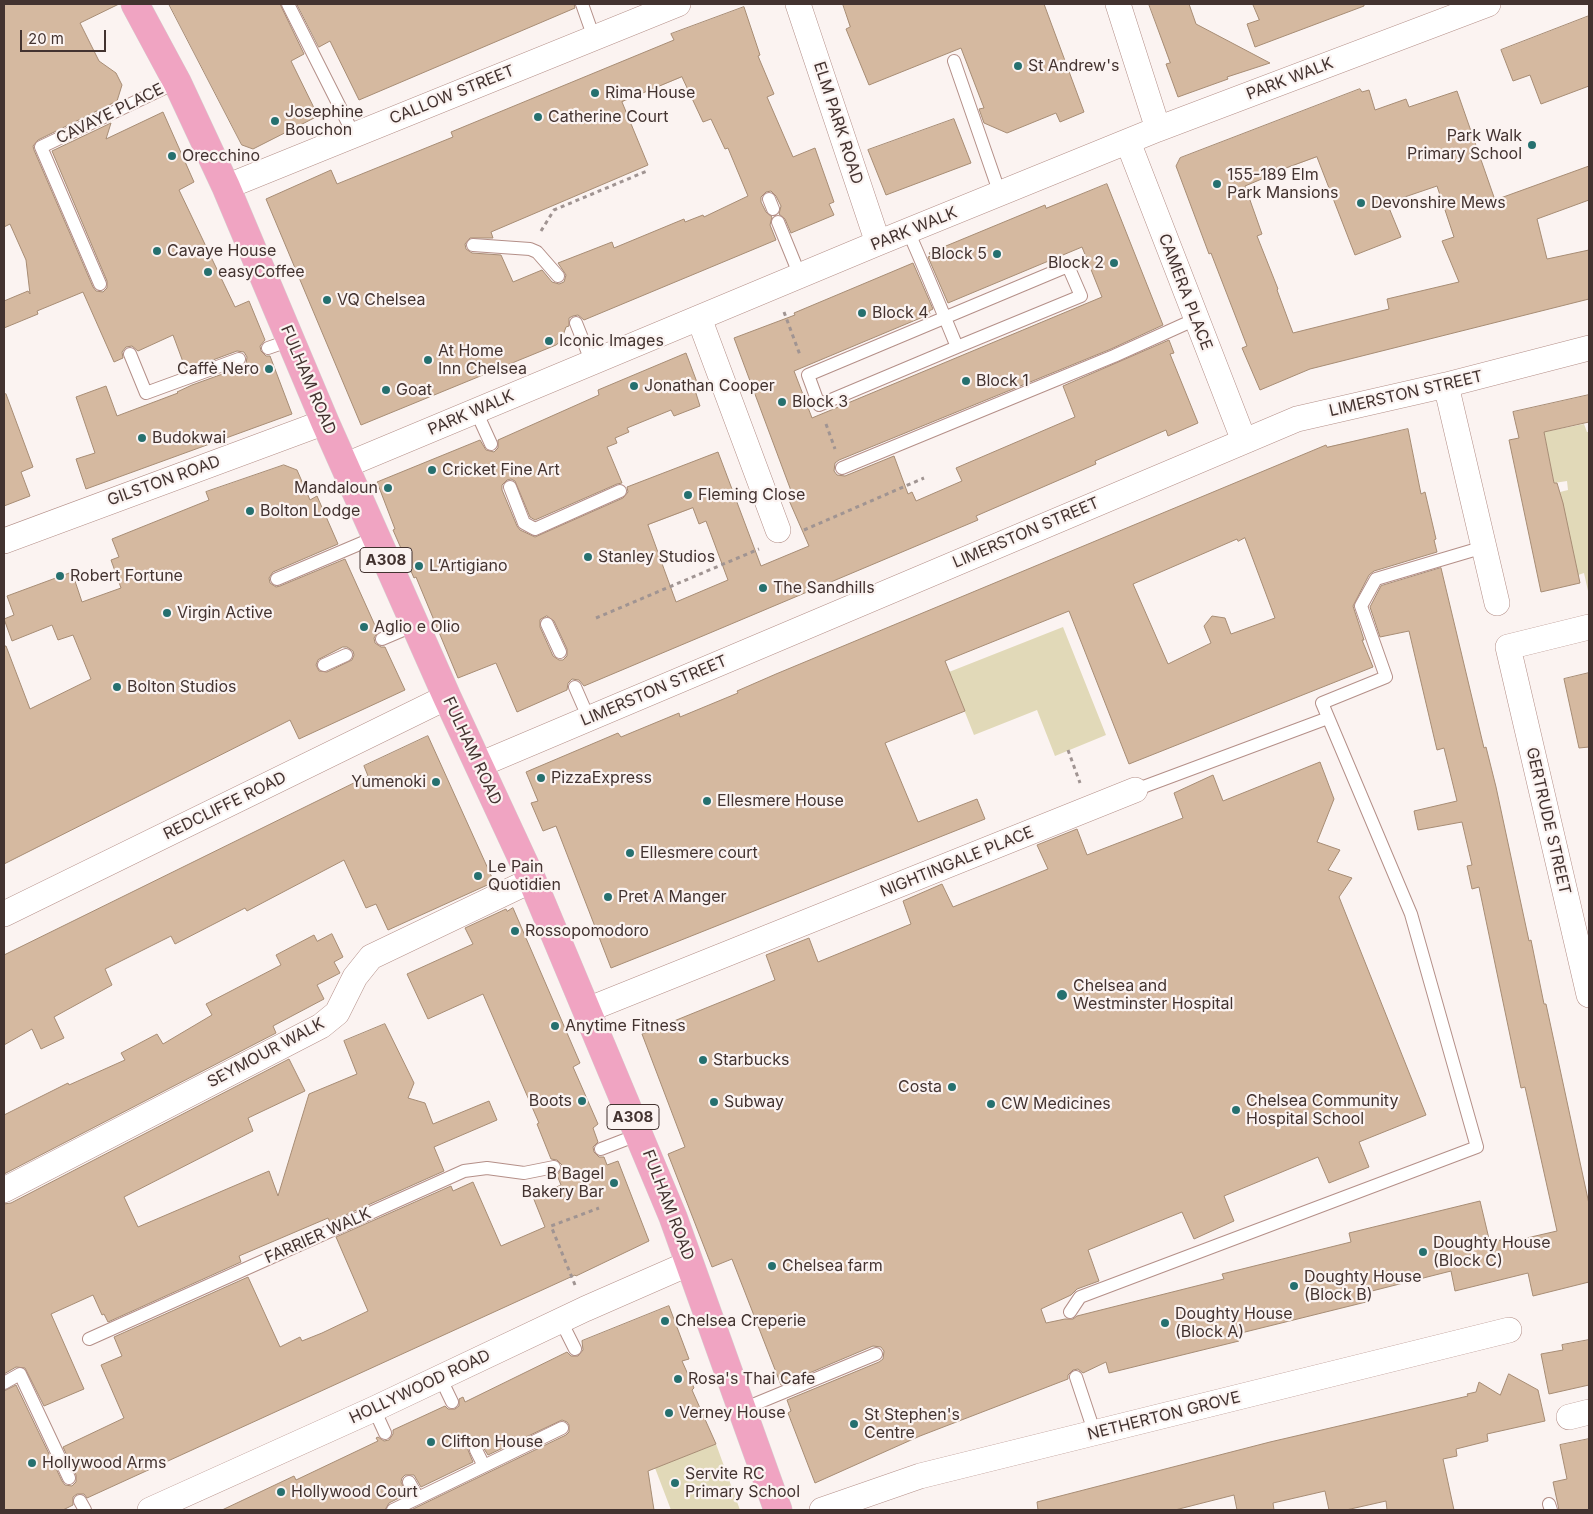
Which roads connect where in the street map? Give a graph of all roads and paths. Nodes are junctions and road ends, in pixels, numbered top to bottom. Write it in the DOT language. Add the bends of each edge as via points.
graph roads {
  1 [pos="135,4"];
  2 [pos="288,4"];
  3 [pos="582,4"];
  4 [pos="678,4"];
  5 [pos="798,4"];
  6 [pos="1118,4"];
  7 [pos="1488,4"];
  8 [pos="594,38"];
  9 [pos="954,61"];
  10 [pos="176,82"];
  11 [pos="1158,129"];
  12 [pos="354,135"];
  13 [pos="1128,142"];
  14 [pos="647,171"];
  15 [pos="226,187"];
  16 [pos="1000,194"];
  17 [pos="778,222"];
  18 [pos="908,231"];
  19 [pos="878,243"];
  20 [pos="473,245"];
  21 [pos="530,249"];
  22 [pos="558,276"];
  23 [pos="800,276"];
  24 [pos="100,284"];
  25 [pos="776,286"];
  26 [pos="699,318"];
  27 [pos="945,318"];
  28 [pos="1196,320"];
  29 [pos="576,323"];
  30 [pos="957,347"];
  31 [pos="1589,348"];
  32 [pos="130,354"];
  33 [pos="239,359"];
  34 [pos="592,363"];
  35 [pos="808,375"];
  36 [pos="1446,385"];
  37 [pos="819,405"];
  38 [pos="476,410"];
  39 [pos="325,422"];
  40 [pos="1244,441"];
  41 [pos="491,444"];
  42 [pos="344,466"];
  43 [pos="842,468"];
  44 [pos="510,487"];
  45 [pos="620,491"];
  46 [pos="778,530"];
  47 [pos="376,537"];
  48 [pos="4,541"];
  49 [pos="1484,547"];
  50 [pos="277,579"];
  51 [pos="1497,603"];
  52 [pos="547,624"];
  53 [pos="415,625"];
  54 [pos="1589,627"];
  55 [pos="382,639"];
  56 [pos="560,652"];
  57 [pos="346,655"];
  58 [pos="324,665"];
  59 [pos="575,686"];
  60 [pos="447,698"];
  61 [pos="589,718"];
  62 [pos="1328,718"];
  63 [pos="1068,750"];
  64 [pos="479,765"];
  65 [pos="1074,766"];
  66 [pos="1134,790"];
  67 [pos="532,880"];
  68 [pos="4,914"];
  69 [pos="1582,934"];
  70 [pos="1589,995"];
  71 [pos="587,1010"];
  72 [pos="640,1134"];
  73 [pos="601,1149"];
  74 [pos="554,1167"];
  75 [pos="4,1190"];
  76 [pos="599,1208"];
  77 [pos="690,1263"];
  78 [pos="571,1274"];
  79 [pos="1070,1312"];
  80 [pos="561,1321"];
  81 [pos="1509,1330"];
  82 [pos="89,1339"];
  83 [pos="575,1349"];
  84 [pos="876,1354"];
  85 [pos="1076,1376"];
  86 [pos="440,1377"];
  87 [pos="4,1382"];
  88 [pos="452,1402"];
  89 [pos="743,1409"];
  90 [pos="374,1410"];
  91 [pos="562,1428"];
  92 [pos="385,1433"];
  93 [pos="1095,1434"];
  94 [pos="476,1450"];
  95 [pos="484,1466"];
  96 [pos="70,1478"];
  97 [pos="410,1482"];
  98 [pos="418,1498"];
  99 [pos="150,1510"];
  100 [pos="392,1510"];
  101 [pos="778,1510"];
  102 [pos="822,1510"];
  1 -- 10 [label="main road, FULHAM ROAD / A308"];
  2 -- 12 [label="lane"];
  3 -- 8 [label="lane"];
  4 -- 8 [label="street, CALLOW STREET"];
  5 -- 19 [label="street, ELM PARK ROAD"];
  6 -- 11 [label="street"];
  7 -- 11 [label="street, PARK WALK"];
  8 -- 12 [label="street, CALLOW STREET"];
  9 -- 16 [label="lane"];
  10 -- 15 [label="main road, FULHAM ROAD / A308"];
  10 -- 24 [label="lane, CAVAYE PLACE" via="41,147"];
  11 -- 13 [label="street, PARK WALK"];
  12 -- 15 [label="street, CALLOW STREET"];
  13 -- 16 [label="street, PARK WALK"];
  13 -- 28 [label="street, CAMERA PLACE"];
  14 -- 21 [label="path" via="554,210"];
  15 -- 39 [label="main road, FULHAM ROAD / A308" via="280,344"];
  16 -- 18 [label="street, PARK WALK"];
  17 -- 23 [label="lane"];
  18 -- 19 [label="street, PARK WALK"];
  18 -- 27 [label="lane"];
  19 -- 23 [label="street, PARK WALK"];
  20 -- 21 [label="lane"];
  21 -- 22 [label="lane"];
  23 -- 25 [label="street, PARK WALK"];
  25 -- 26 [label="street, PARK WALK"];
  25 -- 35 [label="path"];
  26 -- 34 [label="street, PARK WALK"];
  26 -- 46 [label="street"];
  27 -- 30 [label="lane"];
  27 -- 30 [label="lane" via="1068,266 1081,296"];
  27 -- 35 [label="lane"];
  28 -- 40 [label="street, CAMERA PLACE"];
  28 -- 43 [label="lane"];
  29 -- 34 [label="lane"];
  30 -- 37 [label="lane"];
  31 -- 36 [label="street, LIMERSTON STREET"];
  32 -- 33 [label="lane" via="146,393"];
  34 -- 38 [label="street, PARK WALK"];
  35 -- 37 [label="lane"];
  36 -- 40 [label="street, LIMERSTON STREET" via="1297,419"];
  36 -- 49 [label="street"];
  37 -- 43 [label="path"];
  38 -- 41 [label="lane"];
  38 -- 42 [label="street, PARK WALK"];
  39 -- 42 [label="main road, FULHAM ROAD / A308"];
  39 -- 48 [label="street, GILSTON ROAD"];
  40 -- 61 [label="street, LIMERSTON STREET"];
  42 -- 47 [label="main road, FULHAM ROAD / A308"];
  44 -- 45 [label="lane" via="524,523 535,529"];
  47 -- 50 [label="lane"];
  47 -- 53 [label="main road, FULHAM ROAD / A308"];
  49 -- 51 [label="street"];
  49 -- 62 [label="lane" via="1376,579 1361,606 1386,677 1322,704"];
  52 -- 56 [label="lane"];
  53 -- 55 [label="lane"];
  53 -- 60 [label="main road, FULHAM ROAD / A308"];
  54 -- 69 [label="street, GERTRUDE STREET" via="1508,647"];
  57 -- 58 [label="lane"];
  59 -- 61 [label="lane"];
  60 -- 64 [label="main road, FULHAM ROAD / A308"];
  60 -- 68 [label="street, REDCLIFFE ROAD"];
  61 -- 64 [label="street, LIMERSTON STREET"];
  62 -- 66 [label="lane, NIGHTINGALE PLACE"];
  62 -- 79 [label="lane" via="1411,914 1478,1146 1080,1297"];
  63 -- 65 [label="path"];
  64 -- 67 [label="main road, FULHAM ROAD / A308"];
  66 -- 71 [label="street, NIGHTINGALE PLACE"];
  67 -- 71 [label="main road, FULHAM ROAD / A308"];
  67 -- 75 [label="street, SEYMOUR WALK" via="371,957 355,977 337,1013 322,1026"];
  69 -- 70 [label="street, GERTRUDE STREET"];
  71 -- 72 [label="main road, FULHAM ROAD / A308"];
  72 -- 73 [label="lane"];
  72 -- 77 [label="main road, FULHAM ROAD / A308"];
  74 -- 82 [label="lane, FARRIER WALK" via="524,1173 487,1168 464,1171"];
  76 -- 78 [label="path" via="551,1226"];
  77 -- 80 [label="street, HOLLYWOOD ROAD"];
  77 -- 89 [label="main road, FULHAM ROAD / A308"];
  80 -- 83 [label="lane"];
  80 -- 86 [label="street, HOLLYWOOD ROAD"];
  81 -- 93 [label="street, NETHERTON GROVE"];
  84 -- 89 [label="lane"];
  85 -- 93 [label="lane"];
  86 -- 88 [label="lane"];
  86 -- 90 [label="street, HOLLYWOOD ROAD"];
  87 -- 96 [label="lane" via="20,1374"];
  89 -- 101 [label="main road, FULHAM ROAD / A308"];
  90 -- 92 [label="lane"];
  90 -- 99 [label="street, HOLLYWOOD ROAD"];
  91 -- 95 [label="lane"];
  93 -- 102 [label="street, NETHERTON GROVE" via="920,1476"];
  94 -- 95 [label="lane"];
  95 -- 98 [label="lane"];
  97 -- 98 [label="lane"];
  98 -- 100 [label="lane"];
}
